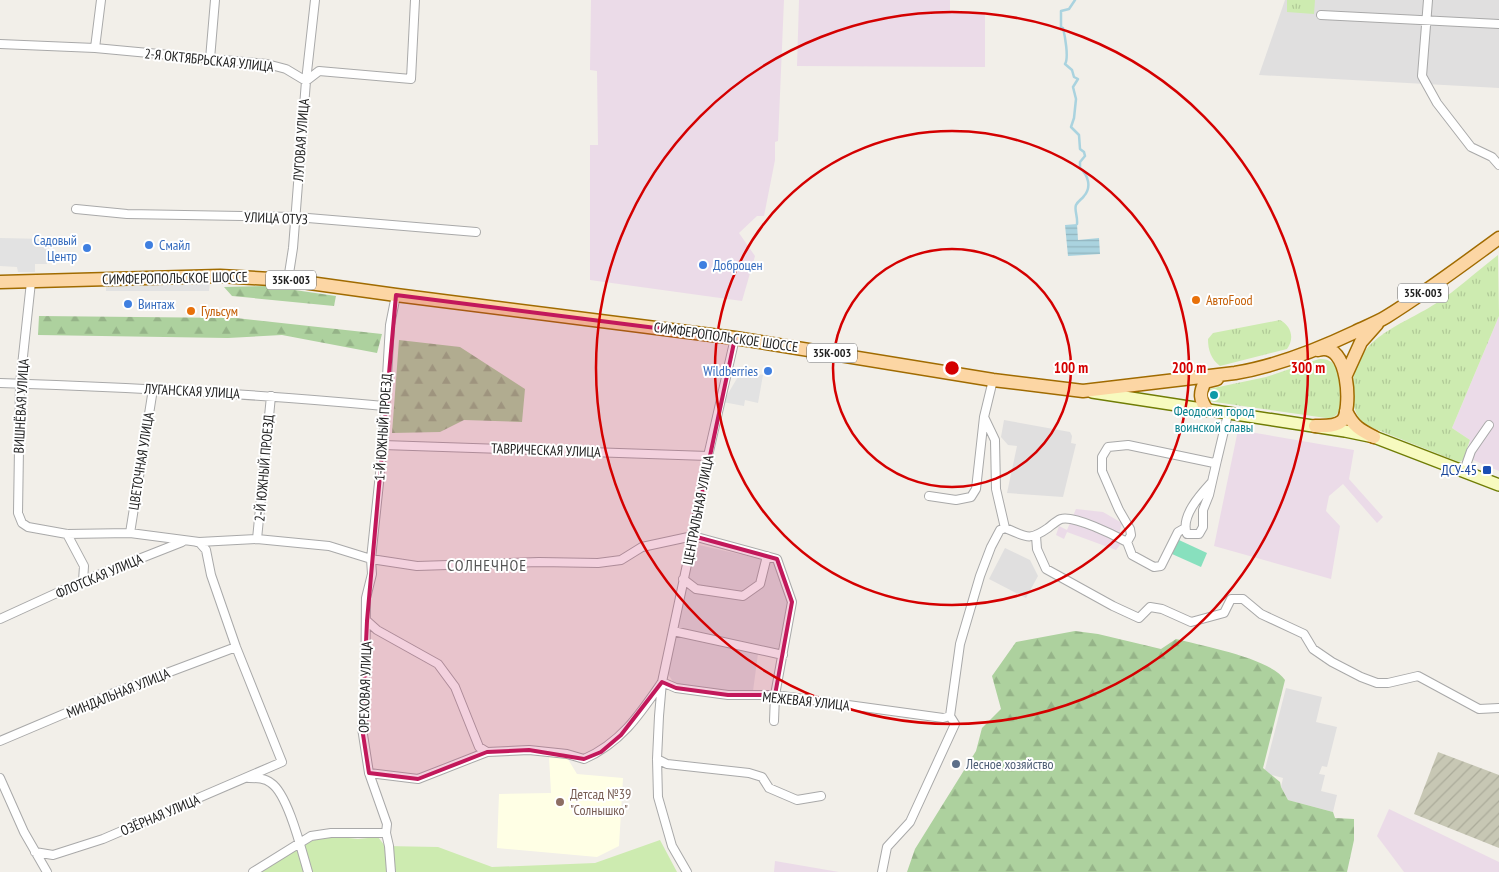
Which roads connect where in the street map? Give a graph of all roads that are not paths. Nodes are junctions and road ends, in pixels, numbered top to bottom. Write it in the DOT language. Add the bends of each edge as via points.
graph roads {
  1 [pos="101,0"];
  2 [pos="215,0"];
  3 [pos="315,0"];
  4 [pos="415,0"];
  5 [pos="1428,0"];
  6 [pos="1321,15"];
  7 [pos="1426,20"];
  8 [pos="1499,24"];
  9 [pos="0,44"];
  10 [pos="95,48"];
  11 [pos="210,59"];
  12 [pos="306,81"];
  13 [pos="1499,165"];
  14 [pos="76,209"];
  15 [pos="296,217"];
  16 [pos="476,232"];
  17 [pos="1499,238"];
  18 [pos="288,280"];
  19 [pos="0,282"];
  20 [pos="31,282"];
  21 [pos="396,295"];
  22 [pos="1384,318"];
  23 [pos="736,338"];
  24 [pos="1294,357"];
  25 [pos="1346,375"];
  26 [pos="1219,376"];
  27 [pos="993,380"];
  28 [pos="0,383"];
  29 [pos="20,384"];
  30 [pos="153,389"];
  31 [pos="1083,391"];
  32 [pos="271,396"];
  33 [pos="384,406"];
  34 [pos="1207,410"];
  35 [pos="1346,411"];
  36 [pos="1228,414"];
  37 [pos="984,417"];
  38 [pos="1315,426"];
  39 [pos="1489,426"];
  40 [pos="1374,437"];
  41 [pos="383,445"];
  42 [pos="708,456"];
  43 [pos="1217,460"];
  44 [pos="1464,471"];
  45 [pos="1211,483"];
  46 [pos="1499,485"];
  47 [pos="929,496"];
  48 [pos="1005,528"];
  49 [pos="1185,528"];
  50 [pos="130,533"];
  51 [pos="67,534"];
  52 [pos="693,536"];
  53 [pos="1036,536"];
  54 [pos="257,539"];
  55 [pos="199,542"];
  56 [pos="1127,542"];
  57 [pos="767,556"];
  58 [pos="372,559"];
  59 [pos="684,580"];
  60 [pos="84,581"];
  61 [pos="0,619"];
  62 [pos="367,621"];
  63 [pos="673,631"];
  64 [pos="236,647"];
  65 [pos="783,655"];
  66 [pos="662,682"];
  67 [pos="775,695"];
  68 [pos="1499,708"];
  69 [pos="950,716"];
  70 [pos="774,720"];
  71 [pos="0,741"];
  72 [pos="486,752"];
  73 [pos="656,759"];
  74 [pos="369,773"];
  75 [pos="0,778"];
  76 [pos="247,778"];
  77 [pos="821,796"];
  78 [pos="386,833"];
  79 [pos="300,843"];
  80 [pos="35,852"];
  81 [pos="47,872"];
  82 [pos="253,872"];
  83 [pos="308,872"];
  84 [pos="392,872"];
  85 [pos="687,872"];
  86 [pos="882,872"];
  1 -- 10 [label="street"];
  2 -- 11 [label="street"];
  3 -- 12 [label="street, ЛУГОВАЯ УЛИЦА"];
  4 -- 12 [label="street" via="411,79 319,71"];
  5 -- 7 [label="street"];
  6 -- 7 [label="street"];
  7 -- 8 [label="street"];
  7 -- 13 [label="street" via="1422,76 1436,103 1471,147 1492,157"];
  9 -- 10 [label="street, 2-Я ОКТЯБРЬСКАЯ УЛИЦА"];
  10 -- 11 [label="street, 2-Я ОКТЯБРЬСКАЯ УЛИЦА"];
  11 -- 12 [label="street, 2-Я ОКТЯБРЬСКАЯ УЛИЦА" via="267,64 286,69"];
  12 -- 15 [label="street, ЛУГОВАЯ УЛИЦА"];
  14 -- 15 [label="street, УЛИЦА ОТУЗ" via="127,214"];
  15 -- 16 [label="street, УЛИЦА ОТУЗ"];
  15 -- 18 [label="street, ЛУГОВАЯ УЛИЦА"];
  17 -- 22 [label="main road, 35К-003"];
  18 -- 20 [label="main road, СИМФЕРОПОЛЬСКОЕ ШОССЕ / 35К-003" via="220,276"];
  18 -- 21 [label="main road, СИМФЕРОПОЛЬСКОЕ ШОССЕ / 35К-003"];
  19 -- 20 [label="main road, СИМФЕРОПОЛЬСКОЕ ШОССЕ / 35К-003"];
  20 -- 29 [label="street, ВИШНЁВАЯ УЛИЦА"];
  21 -- 23 [label="main road, СИМФЕРОПОЛЬСКОЕ ШОССЕ / 35К-003"];
  21 -- 33 [label="street, 1-Й ЮЖНЫЙ ПРОЕЗД" via="390,325"];
  22 -- 24 [label="main road, 35К-003"];
  22 -- 25 [label="main road" via="1362,342"];
  23 -- 27 [label="main road, СИМФЕРОПОЛЬСКОЕ ШОССЕ / 35К-003"];
  23 -- 42 [label="street, ЦЕНТРАЛЬНАЯ УЛИЦА"];
  24 -- 25 [label="main road" via="1323,348 1339,358"];
  24 -- 26 [label="main road, 35К-003"];
  25 -- 35 [label="main road"];
  26 -- 31 [label="main road, 35К-003"];
  26 -- 34 [label="main road" via="1206,382 1202,389 1200,396"];
  27 -- 31 [label="main road, СИМФЕРОПОЛЬСКОЕ ШОССЕ / 35К-003"];
  27 -- 37 [label="street"];
  28 -- 29 [label="street, ЛУГАНСКАЯ УЛИЦА"];
  29 -- 30 [label="street, ЛУГАНСКАЯ УЛИЦА"];
  29 -- 51 [label="street, ВИШНЁВАЯ УЛИЦА" via="18,513 22,523 28,527"];
  30 -- 32 [label="street, ЛУГАНСКАЯ УЛИЦА"];
  30 -- 50 [label="street, ЦВЕТОЧНАЯ УЛИЦА"];
  31 -- 34 [label="main road, СИМФЕРОПОЛЬСКОЕ ШОССЕ"];
  32 -- 33 [label="street, ЛУГАНСКАЯ УЛИЦА"];
  32 -- 54 [label="street, 2-Й ЮЖНЫЙ ПРОЕЗД"];
  33 -- 41 [label="street, 1-Й ЮЖНЫЙ ПРОЕЗД"];
  34 -- 36 [label="main road, СИМФЕРОПОЛЬСКОЕ ШОССЕ"];
  35 -- 38 [label="main road" via="1340,423"];
  35 -- 40 [label="main road" via="1358,429"];
  36 -- 38 [label="main road, СИМФЕРОПОЛЬСКОЕ ШОССЕ"];
  36 -- 43 [label="street"];
  37 -- 47 [label="street" via="976,489 971,497 956,500"];
  37 -- 48 [label="street" via="995,440 996,489"];
  38 -- 40 [label="main road, СИМФЕРОПОЛЬСКОЕ ШОССЕ"];
  39 -- 44 [label="street" via="1471,451"];
  40 -- 44 [label="main road, СИМФЕРОПОЛЬСКОЕ ШОССЕ"];
  41 -- 42 [label="street, ТАВРИЧЕСКАЯ УЛИЦА"];
  41 -- 58 [label="street, 1-Й ЮЖНЫЙ ПРОЕЗД"];
  42 -- 52 [label="street, ЦЕНТРАЛЬНАЯ УЛИЦА"];
  43 -- 45 [label="street"];
  43 -- 56 [label="street" via="1214,463 1128,446 1108,448 1102,457 1102,471 1130,529"];
  44 -- 46 [label="main road, СИМФЕРОПОЛЬСКОЕ ШОССЕ"];
  45 -- 49 [label="street" via="1188,513"];
  45 -- 49 [label="street" via="1199,534 1187,534"];
  48 -- 53 [label="street" via="1028,537"];
  48 -- 69 [label="street" via="1000,530 991,547 960,644"];
  49 -- 56 [label="street" via="1178,532 1161,566 1154,567 1132,556"];
  50 -- 51 [label="street"];
  50 -- 55 [label="street"];
  51 -- 60 [label="street" via="84,566"];
  52 -- 57 [label="street"];
  52 -- 58 [label="street" via="642,547 621,560 598,563 417,566"];
  52 -- 59 [label="street, ЦЕНТРАЛЬНАЯ УЛИЦА"];
  53 -- 56 [label="street" via="1060,520 1068,519 1108,531"];
  53 -- 68 [label="street" via="1037,549 1046,569 1139,618 1150,607 1191,622 1224,613 1231,599 1243,599 1261,614 1304,634 1313,649 1361,677 1388,683 1418,676 1478,709"];
  54 -- 55 [label="street"];
  54 -- 58 [label="street" via="329,546"];
  55 -- 60 [label="street, ФЛОТСКАЯ УЛИЦА" via="179,542"];
  55 -- 64 [label="street" via="206,550 211,575"];
  57 -- 59 [label="street" via="760,584 743,596 696,589"];
  57 -- 65 [label="street" via="777,558 792,602"];
  58 -- 62 [label="street, ОРЕХОВАЯ УЛИЦА" via="366,598"];
  59 -- 63 [label="street, ЦЕНТРАЛЬНАЯ УЛИЦА"];
  60 -- 61 [label="street, ФЛОТСКАЯ УЛИЦА"];
  62 -- 72 [label="street" via="377,630 438,664 455,687 478,747"];
  62 -- 74 [label="street, ОРЕХОВАЯ УЛИЦА" via="362,728"];
  63 -- 65 [label="street"];
  63 -- 66 [label="street, ЦЕНТРАЛЬНАЯ УЛИЦА"];
  64 -- 71 [label="street, МИНДАЛЬНАЯ УЛИЦА" via="111,694"];
  64 -- 76 [label="street, ОЗЁРНАЯ УЛИЦА" via="282,762"];
  65 -- 67 [label="street"];
  66 -- 67 [label="street, МЕЖЕВАЯ УЛИЦА" via="676,688 728,695"];
  66 -- 72 [label="street, ЦЕНТРАЛЬНАЯ УЛИЦА" via="621,735 601,752 584,759 529,750"];
  66 -- 73 [label="street, ЦЕНТРАЛЬНАЯ УЛИЦА"];
  67 -- 69 [label="street, МЕЖЕВАЯ УЛИЦА" via="943,718"];
  67 -- 70 [label="street"];
  69 -- 86 [label="street" via="955,724 910,822 887,847"];
  72 -- 74 [label="street, ЦЕНТРАЛЬНАЯ УЛИЦА" via="418,779"];
  73 -- 77 [label="street" via="666,764 749,773 762,777 769,788 797,800"];
  73 -- 85 [label="street, ЦЕНТРАЛЬНАЯ УЛИЦА" via="658,797 672,846"];
  74 -- 78 [label="street, ОРЕХОВАЯ УЛИЦА" via="387,824"];
  75 -- 80 [label="street"];
  76 -- 79 [label="street" via="261,778 279,789"];
  76 -- 80 [label="street, ОЗЁРНАЯ УЛИЦА" via="104,838 53,855"];
  78 -- 79 [label="street" via="331,833 311,836"];
  78 -- 84 [label="street, ОРЕХОВАЯ УЛИЦА"];
  79 -- 82 [label="street"];
  79 -- 83 [label="street"];
  80 -- 81 [label="street"];
}
